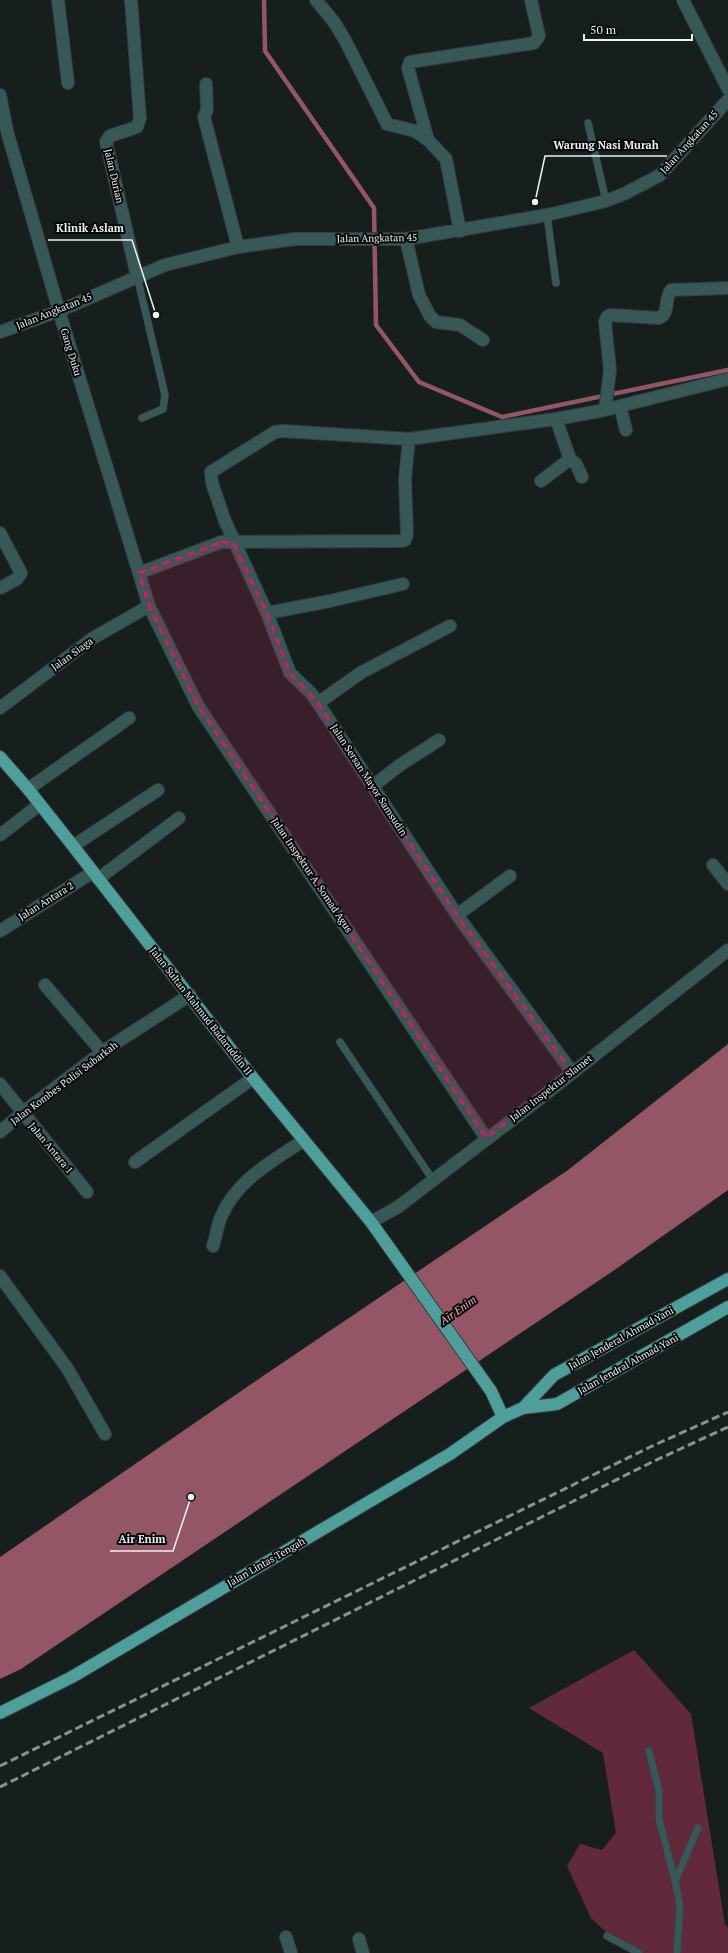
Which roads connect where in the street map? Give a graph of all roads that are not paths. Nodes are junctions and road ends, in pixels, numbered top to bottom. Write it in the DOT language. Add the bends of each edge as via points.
graph roads {
  1 [pos="58,0"];
  2 [pos="131,0"];
  3 [pos="316,0"];
  4 [pos="531,0"];
  5 [pos="682,0"];
  6 [pos="68,83"];
  7 [pos="206,84"];
  8 [pos="728,89"];
  9 [pos="0,95"];
  10 [pos="728,100"];
  11 [pos="588,123"];
  12 [pos="428,140"];
  13 [pos="606,201"];
  14 [pos="547,215"];
  15 [pos="460,231"];
  16 [pos="406,239"];
  17 [pos="238,247"];
  18 [pos="137,276"];
  19 [pos="556,283"];
  20 [pos="728,288"];
  21 [pos="59,311"];
  22 [pos="0,332"];
  23 [pos="483,340"];
  24 [pos="728,379"];
  25 [pos="620,406"];
  26 [pos="605,407"];
  27 [pos="142,418"];
  28 [pos="556,419"];
  29 [pos="626,430"];
  30 [pos="409,439"];
  31 [pos="570,460"];
  32 [pos="582,477"];
  33 [pos="541,480"];
  34 [pos="0,533"];
  35 [pos="233,542"];
  36 [pos="138,573"];
  37 [pos="403,584"];
  38 [pos="0,588"];
  39 [pos="149,606"];
  40 [pos="267,613"];
  41 [pos="450,626"];
  42 [pos="318,703"];
  43 [pos="0,708"];
  44 [pos="129,718"];
  45 [pos="439,740"];
  46 [pos="0,757"];
  47 [pos="373,786"];
  48 [pos="28,789"];
  49 [pos="158,790"];
  50 [pos="39,805"];
  51 [pos="179,818"];
  52 [pos="0,834"];
  53 [pos="73,846"];
  54 [pos="713,866"];
  55 [pos="95,875"];
  56 [pos="510,876"];
  57 [pos="728,884"];
  58 [pos="457,915"];
  59 [pos="0,931"];
  60 [pos="728,950"];
  61 [pos="45,985"];
  62 [pos="190,995"];
  63 [pos="340,1042"];
  64 [pos="102,1052"];
  65 [pos="572,1072"];
  66 [pos="253,1078"];
  67 [pos="0,1084"];
  68 [pos="22,1113"];
  69 [pos="0,1132"];
  70 [pos="486,1138"];
  71 [pos="304,1140"];
  72 [pos="135,1162"];
  73 [pos="433,1180"];
  74 [pos="87,1192"];
  75 [pos="370,1222"];
  76 [pos="213,1246"];
  77 [pos="0,1276"];
  78 [pos="728,1279"];
  79 [pos="728,1307"];
  80 [pos="523,1408"];
  81 [pos="503,1417"];
  82 [pos="105,1434"];
  83 [pos="0,1713"];
  84 [pos="649,1751"];
  85 [pos="698,1828"];
  86 [pos="675,1881"];
  87 [pos="608,1936"];
  88 [pos="286,1937"];
  89 [pos="359,1939"];
  90 [pos="291,1953"];
  91 [pos="363,1953"];
  92 [pos="639,1953"];
  93 [pos="677,1953"];
  1 -- 6 [label="street"];
  2 -- 18 [label="street, Jalan Durian" via="140,118 137,127 110,136 106,142"];
  3 -- 12 [label="street" via="345,40 387,124 414,131"];
  4 -- 12 [label="street" via="539,36 534,43 410,62 408,68"];
  5 -- 8 [label="street"];
  7 -- 17 [label="street" via="207,110 204,117"];
  9 -- 21 [label="street, Gang Duku" via="7,131"];
  10 -- 13 [label="street, Jalan Angkatan 45" via="660,175"];
  11 -- 13 [label="lane"];
  12 -- 15 [label="street" via="446,159"];
  13 -- 14 [label="street, Jalan Angkatan 45"];
  14 -- 15 [label="street, Jalan Angkatan 45"];
  14 -- 19 [label="lane"];
  15 -- 16 [label="street, Jalan Angkatan 45"];
  16 -- 17 [label="street, Jalan Angkatan 45" via="295,239"];
  16 -- 23 [label="street" via="419,295 430,316 436,322 460,325"];
  17 -- 18 [label="street, Jalan Angkatan 45" via="165,265"];
  18 -- 21 [label="street, Jalan Angkatan 45"];
  18 -- 27 [label="lane" via="165,395 163,409"];
  20 -- 26 [label="street" via="670,290 667,295 666,312 659,318 610,315 605,322 610,370"];
  21 -- 22 [label="street, Jalan Angkatan 45"];
  21 -- 36 [label="street, Gang Duku"];
  24 -- 25 [label="street"];
  25 -- 26 [label="street"];
  25 -- 29 [label="street"];
  26 -- 28 [label="street"];
  28 -- 30 [label="street"];
  28 -- 31 [label="street"];
  30 -- 35 [label="street" via="405,478 405,540"];
  30 -- 35 [label="street, Jalan Sersan Mayor Samsudin" via="275,432 211,472 210,477"];
  31 -- 32 [label="street" via="576,464"];
  31 -- 33 [label="street"];
  34 -- 38 [label="street" via="20,573 17,579"];
  35 -- 36 [label="street" via="221,542"];
  35 -- 40 [label="street, Jalan Sersan Mayor Samsudin"];
  36 -- 39 [label="street, Gang Duku"];
  37 -- 40 [label="street"];
  39 -- 43 [label="street, Jalan Siaga" via="93,638"];
  39 -- 70 [label="street, Jalan Inspektur A. Somad Agus" via="198,706"];
  40 -- 42 [label="street, Jalan Sersan Mayor Samsudin" via="290,673 311,692"];
  41 -- 42 [label="street" via="362,672"];
  42 -- 47 [label="street, Jalan Sersan Mayor Samsudin"];
  44 -- 48 [label="street"];
  45 -- 47 [label="street"];
  46 -- 48 [label="highway, Jalan Sultan Mahmud Badaruddin II"];
  47 -- 58 [label="street, Jalan Sersan Mayor Samsudin"];
  48 -- 50 [label="highway, Jalan Sultan Mahmud Badaruddin II"];
  49 -- 53 [label="street"];
  50 -- 52 [label="street"];
  50 -- 53 [label="highway, Jalan Sultan Mahmud Badaruddin II"];
  51 -- 55 [label="street, Jalan Antara 2"];
  53 -- 55 [label="highway, Jalan Sultan Mahmud Badaruddin II"];
  54 -- 57 [label="street"];
  55 -- 59 [label="street, Jalan Antara 2"];
  55 -- 62 [label="highway, Jalan Sultan Mahmud Badaruddin II"];
  56 -- 58 [label="street"];
  58 -- 65 [label="street, Jalan Sersan Mayor Samsudin"];
  60 -- 65 [label="street, Jalan Inspektur Slamet"];
  61 -- 64 [label="street"];
  62 -- 64 [label="street, Jalan Kombes Polisi Subarkah"];
  62 -- 66 [label="highway, Jalan Sultan Mahmud Badaruddin II"];
  63 -- 73 [label="lane"];
  64 -- 68 [label="street, Jalan Kombes Polisi Subarkah"];
  65 -- 70 [label="street, Jalan Inspektur Slamet"];
  66 -- 71 [label="highway, Jalan Sultan Mahmud Badaruddin II"];
  66 -- 72 [label="street"];
  67 -- 68 [label="street, Jalan Antara 1"];
  68 -- 69 [label="street, Jalan Kombes Polisi Subarkah"];
  68 -- 74 [label="street, Jalan Antara 1"];
  70 -- 73 [label="street, Jalan Inspektur Slamet"];
  71 -- 75 [label="highway, Jalan Sultan Mahmud Badaruddin II"];
  71 -- 76 [label="street" via="245,1181 221,1216"];
  73 -- 75 [label="street, Jalan Inspektur Slamet" via="398,1207"];
  75 -- 81 [label="highway, Jalan Sultan Mahmud Badaruddin II" via="491,1391"];
  77 -- 82 [label="street" via="67,1368"];
  78 -- 80 [label="highway, Jalan Jenderal Ahmad Yani" via="554,1375"];
  79 -- 80 [label="highway, Jalan Jendral Ahmad Yani" via="557,1404"];
  80 -- 81 [label="highway, Jalan Lintas Tengah"];
  81 -- 83 [label="highway, Jalan Lintas Tengah" via="450,1454 72,1677"];
  84 -- 86 [label="lane" via="658,1791 659,1819"];
  85 -- 86 [label="lane"];
  86 -- 93 [label="lane" via="680,1905"];
  87 -- 92 [label="lane"];
  88 -- 90 [label="street"];
  89 -- 91 [label="street"];
}
